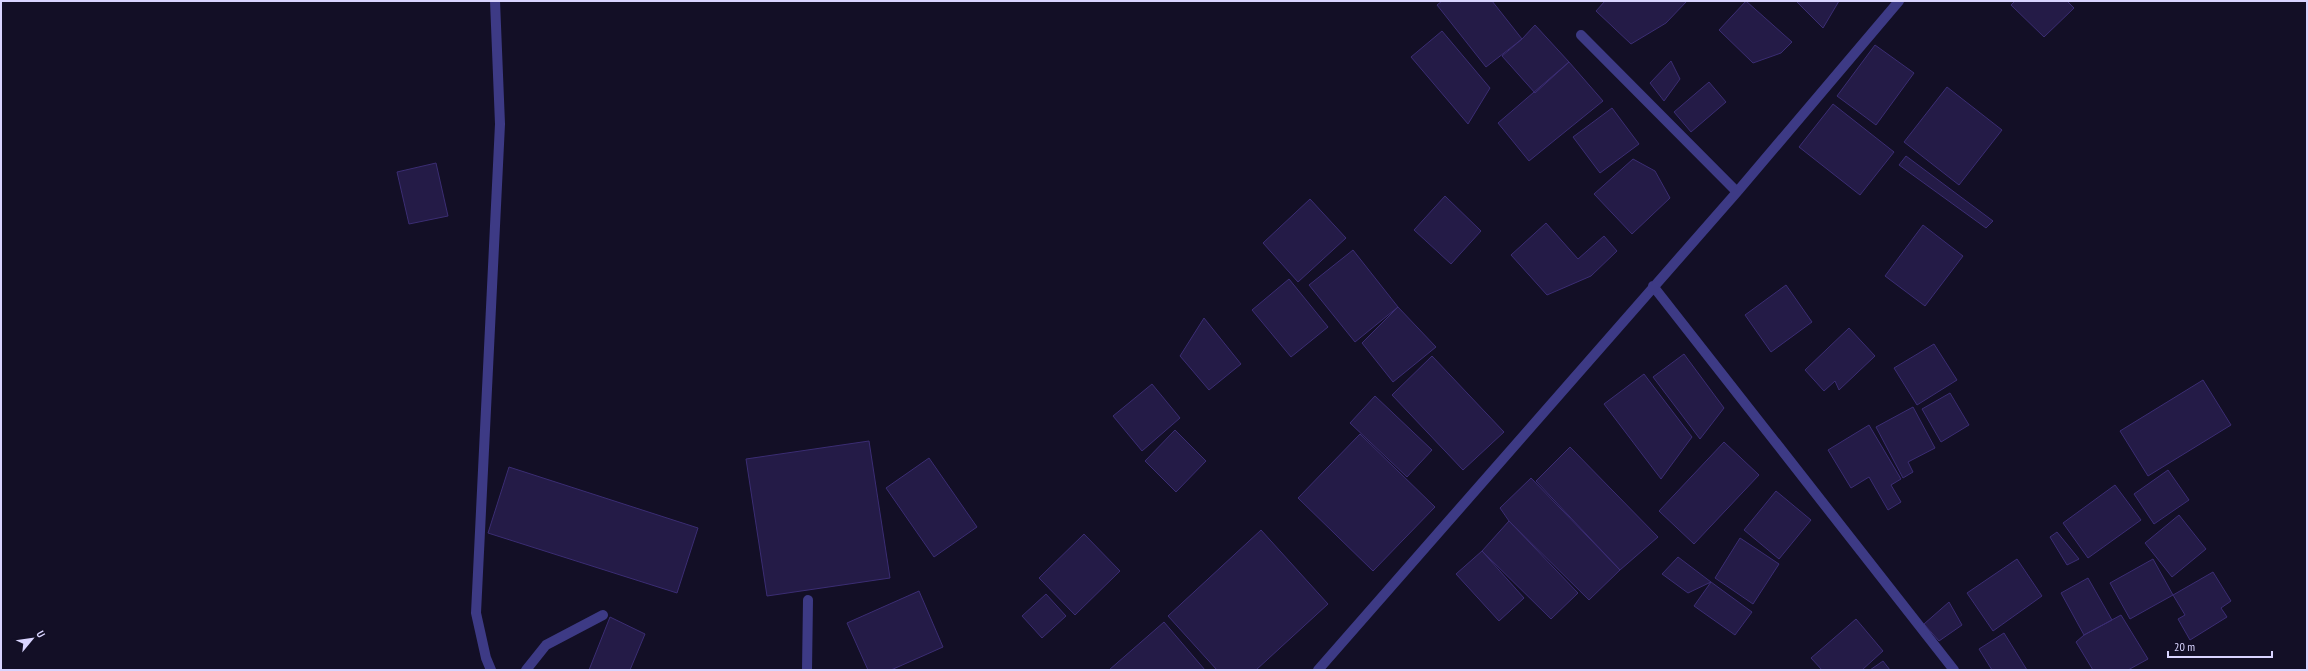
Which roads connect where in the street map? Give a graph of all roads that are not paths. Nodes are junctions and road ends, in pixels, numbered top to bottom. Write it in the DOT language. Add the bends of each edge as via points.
graph roads {
  1 [pos="495,1"];
  2 [pos="1899,1"];
  3 [pos="1580,35"];
  4 [pos="1737,192"];
  5 [pos="1653,286"];
  6 [pos="808,600"];
  7 [pos="603,615"];
  8 [pos="491,670"];
  9 [pos="526,670"];
  10 [pos="808,670"];
  11 [pos="1318,670"];
  12 [pos="1954,670"];
  1 -- 8 [label="street" via="500,124 476,614"];
  2 -- 4 [label="street"];
  3 -- 4 [label="street"];
  4 -- 5 [label="street"];
  5 -- 11 [label="street"];
  5 -- 12 [label="street"];
  6 -- 10 [label="street"];
  7 -- 9 [label="street" via="546,645"];
}
